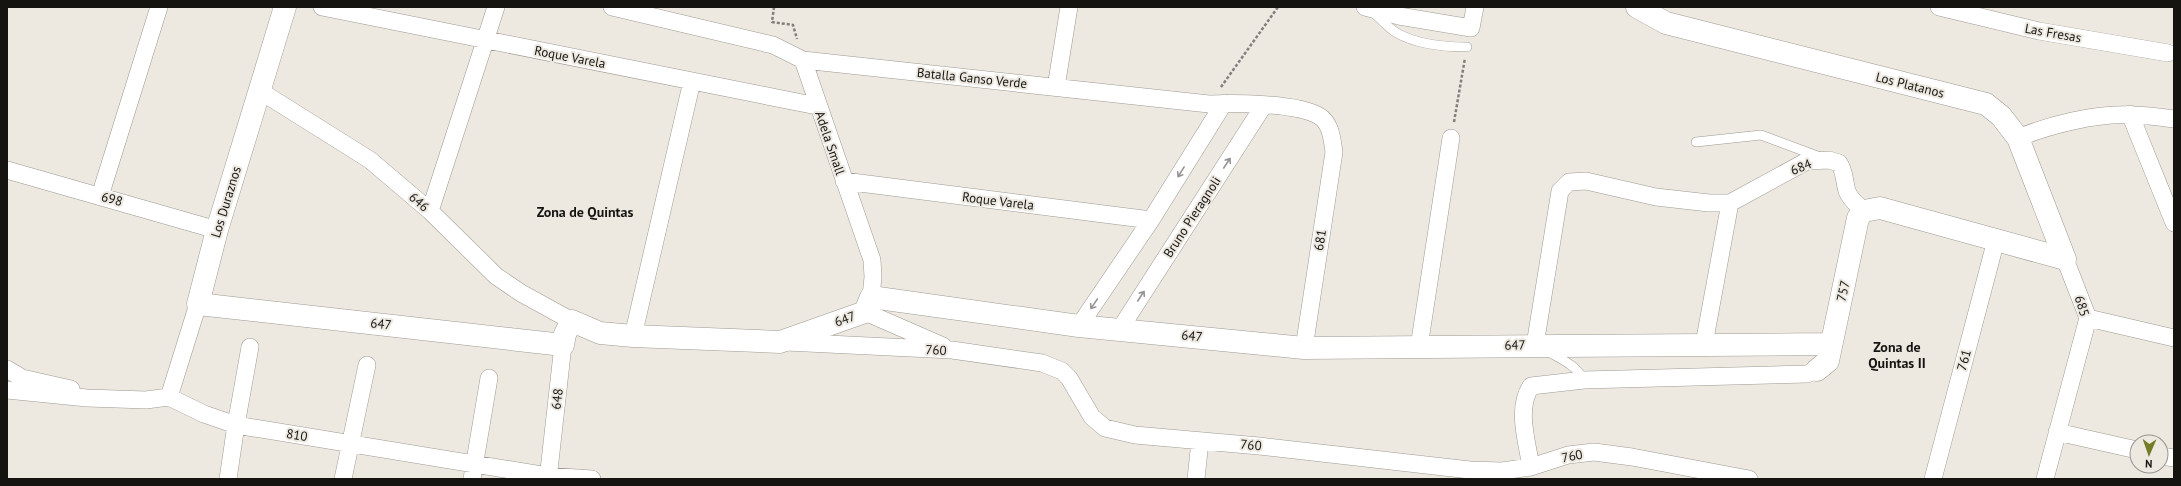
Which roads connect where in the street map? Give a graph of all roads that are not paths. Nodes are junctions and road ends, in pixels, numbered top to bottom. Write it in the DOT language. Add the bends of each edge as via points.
graph roads {
  1 [pos="159,7"];
  2 [pos="285,7"];
  3 [pos="322,7"];
  4 [pos="496,7"];
  5 [pos="612,7"];
  6 [pos="1070,7"];
  7 [pos="1475,7"];
  8 [pos="1637,7"];
  9 [pos="1939,7"];
  10 [pos="1367,8"];
  11 [pos="486,41"];
  12 [pos="1467,47"];
  13 [pos="2168,53"];
  14 [pos="803,60"];
  15 [pos="692,81"];
  16 [pos="1056,87"];
  17 [pos="260,91"];
  18 [pos="1216,104"];
  19 [pos="1264,105"];
  20 [pos="817,106"];
  21 [pos="2130,114"];
  22 [pos="2174,119"];
  23 [pos="1331,132"];
  24 [pos="1451,138"];
  25 [pos="2018,138"];
  26 [pos="1696,142"];
  27 [pos="1829,160"];
  28 [pos="7,170"];
  29 [pos="844,181"];
  30 [pos="100,196"];
  31 [pos="1730,204"];
  32 [pos="430,211"];
  33 [pos="1864,211"];
  34 [pos="1151,220"];
  35 [pos="2174,223"];
  36 [pos="217,230"];
  37 [pos="1996,240"];
  38 [pos="2065,258"];
  39 [pos="198,304"];
  40 [pos="868,304"];
  41 [pos="2088,318"];
  42 [pos="572,321"];
  43 [pos="1079,326"];
  44 [pos="1120,329"];
  45 [pos="633,336"];
  46 [pos="2174,338"];
  47 [pos="780,342"];
  48 [pos="1704,344"];
  49 [pos="1831,344"];
  50 [pos="563,345"];
  51 [pos="1535,345"];
  52 [pos="250,347"];
  53 [pos="1419,347"];
  54 [pos="1304,348"];
  55 [pos="952,350"];
  56 [pos="367,365"];
  57 [pos="7,369"];
  58 [pos="1818,370"];
  59 [pos="489,378"];
  60 [pos="1584,380"];
  61 [pos="7,390"];
  62 [pos="169,397"];
  63 [pos="87,398"];
  64 [pos="236,425"];
  65 [pos="2057,432"];
  66 [pos="1200,441"];
  67 [pos="351,444"];
  68 [pos="2129,448"];
  69 [pos="1531,467"];
  70 [pos="474,472"];
  71 [pos="548,477"];
  72 [pos="228,479"];
  73 [pos="343,479"];
  74 [pos="592,479"];
  75 [pos="1196,479"];
  76 [pos="1749,479"];
  77 [pos="1932,479"];
  78 [pos="2045,479"];
  1 -- 30 [label="street"];
  2 -- 17 [label="street, Los Duraznos"];
  3 -- 11 [label="street, Roque Varela"];
  4 -- 11 [label="street"];
  5 -- 14 [label="street, Batalla Ganso Verde" via="773,45"];
  6 -- 16 [label="street"];
  7 -- 10 [label="street" via="1471,28"];
  8 -- 25 [label="street, Los Platanos" via="1666,23 1986,104 2001,116"];
  9 -- 13 [label="street, Las Fresas" via="2039,31"];
  10 -- 12 [label="lane" via="1397,33 1440,46"];
  11 -- 15 [label="street, Roque Varela"];
  11 -- 32 [label="street"];
  14 -- 16 [label="street, Batalla Ganso Verde"];
  14 -- 20 [label="street, Adela Small"];
  15 -- 20 [label="street, Roque Varela"];
  15 -- 45 [label="street"];
  16 -- 18 [label="street, Batalla Ganso Verde"];
  17 -- 32 [label="street, 646" via="370,160"];
  17 -- 36 [label="street, Los Duraznos"];
  18 -- 19 [label="street, Batalla Ganso Verde"];
  18 -- 34 [label="street, one-way"];
  19 -- 23 [label="street, Batalla Ganso Verde" via="1302,110 1320,116"];
  44 -- 19 [label="street, Bruno Pieragnoli, one-way"];
  20 -- 29 [label="street, Adela Small"];
  21 -- 22 [label="street"];
  21 -- 25 [label="street" via="2043,128"];
  21 -- 35 [label="street"];
  23 -- 54 [label="street, 681" via="1334,152"];
  24 -- 53 [label="street"];
  25 -- 38 [label="street, 685"];
  26 -- 27 [label="lane" via="1761,135"];
  27 -- 31 [label="street, 684" via="1807,162"];
  27 -- 33 [label="street, 684" via="1840,163 1847,192"];
  28 -- 30 [label="street, 698"];
  29 -- 34 [label="street, Roque Varela"];
  29 -- 40 [label="street, Adela Small" via="872,260 873,277"];
  30 -- 36 [label="street, 698"];
  31 -- 48 [label="street"];
  31 -- 51 [label="street" via="1656,197 1586,180 1569,182 1560,191"];
  32 -- 42 [label="street, 646" via="496,276"];
  33 -- 37 [label="street" via="1880,208"];
  33 -- 49 [label="street, 757" via="1858,218"];
  34 -- 43 [label="street, one-way"];
  36 -- 39 [label="street, Los Duraznos"];
  37 -- 38 [label="street"];
  37 -- 77 [label="street, 761"];
  38 -- 41 [label="street, 685"];
  39 -- 50 [label="street, 647"];
  39 -- 62 [label="street, Los Duraznos"];
  40 -- 43 [label="street, 647"];
  40 -- 47 [label="street, 647"];
  40 -- 55 [label="street"];
  41 -- 46 [label="street"];
  41 -- 65 [label="street, 685"];
  42 -- 45 [label="street, 647" via="600,333"];
  42 -- 50 [label="street, 648"];
  43 -- 44 [label="street, 647"];
  44 -- 54 [label="street, 647"];
  45 -- 47 [label="street, 647"];
  47 -- 55 [label="street, 760"];
  48 -- 49 [label="street, 647"];
  48 -- 51 [label="street, 647"];
  49 -- 58 [label="street, 757" via="1828,361"];
  50 -- 71 [label="street, 648"];
  51 -- 53 [label="street, 647"];
  51 -- 60 [label="lane" via="1571,364"];
  52 -- 64 [label="street"];
  53 -- 54 [label="street, 647"];
  55 -- 66 [label="street, 760" via="1042,363 1062,371 1069,378 1092,417 1105,428 1135,435"];
  56 -- 67 [label="street"];
  57 -- 63 [label="street" via="22,378 62,386"];
  58 -- 60 [label="street" via="1807,374"];
  59 -- 70 [label="street"];
  60 -- 69 [label="street" via="1531,386 1524,396 1523,407"];
  61 -- 63 [label="street"];
  62 -- 63 [label="street" via="146,400"];
  62 -- 64 [label="street, 810" via="204,414"];
  64 -- 67 [label="street, 810"];
  64 -- 72 [label="street"];
  65 -- 68 [label="street"];
  65 -- 78 [label="street, 685"];
  66 -- 69 [label="street, 760" via="1470,470 1502,471"];
  66 -- 75 [label="street"];
  67 -- 70 [label="street, 810"];
  67 -- 73 [label="street"];
  69 -- 76 [label="street, 760" via="1568,455 1594,452"];
  70 -- 71 [label="street, 810"];
  71 -- 74 [label="street, 810"];
}
